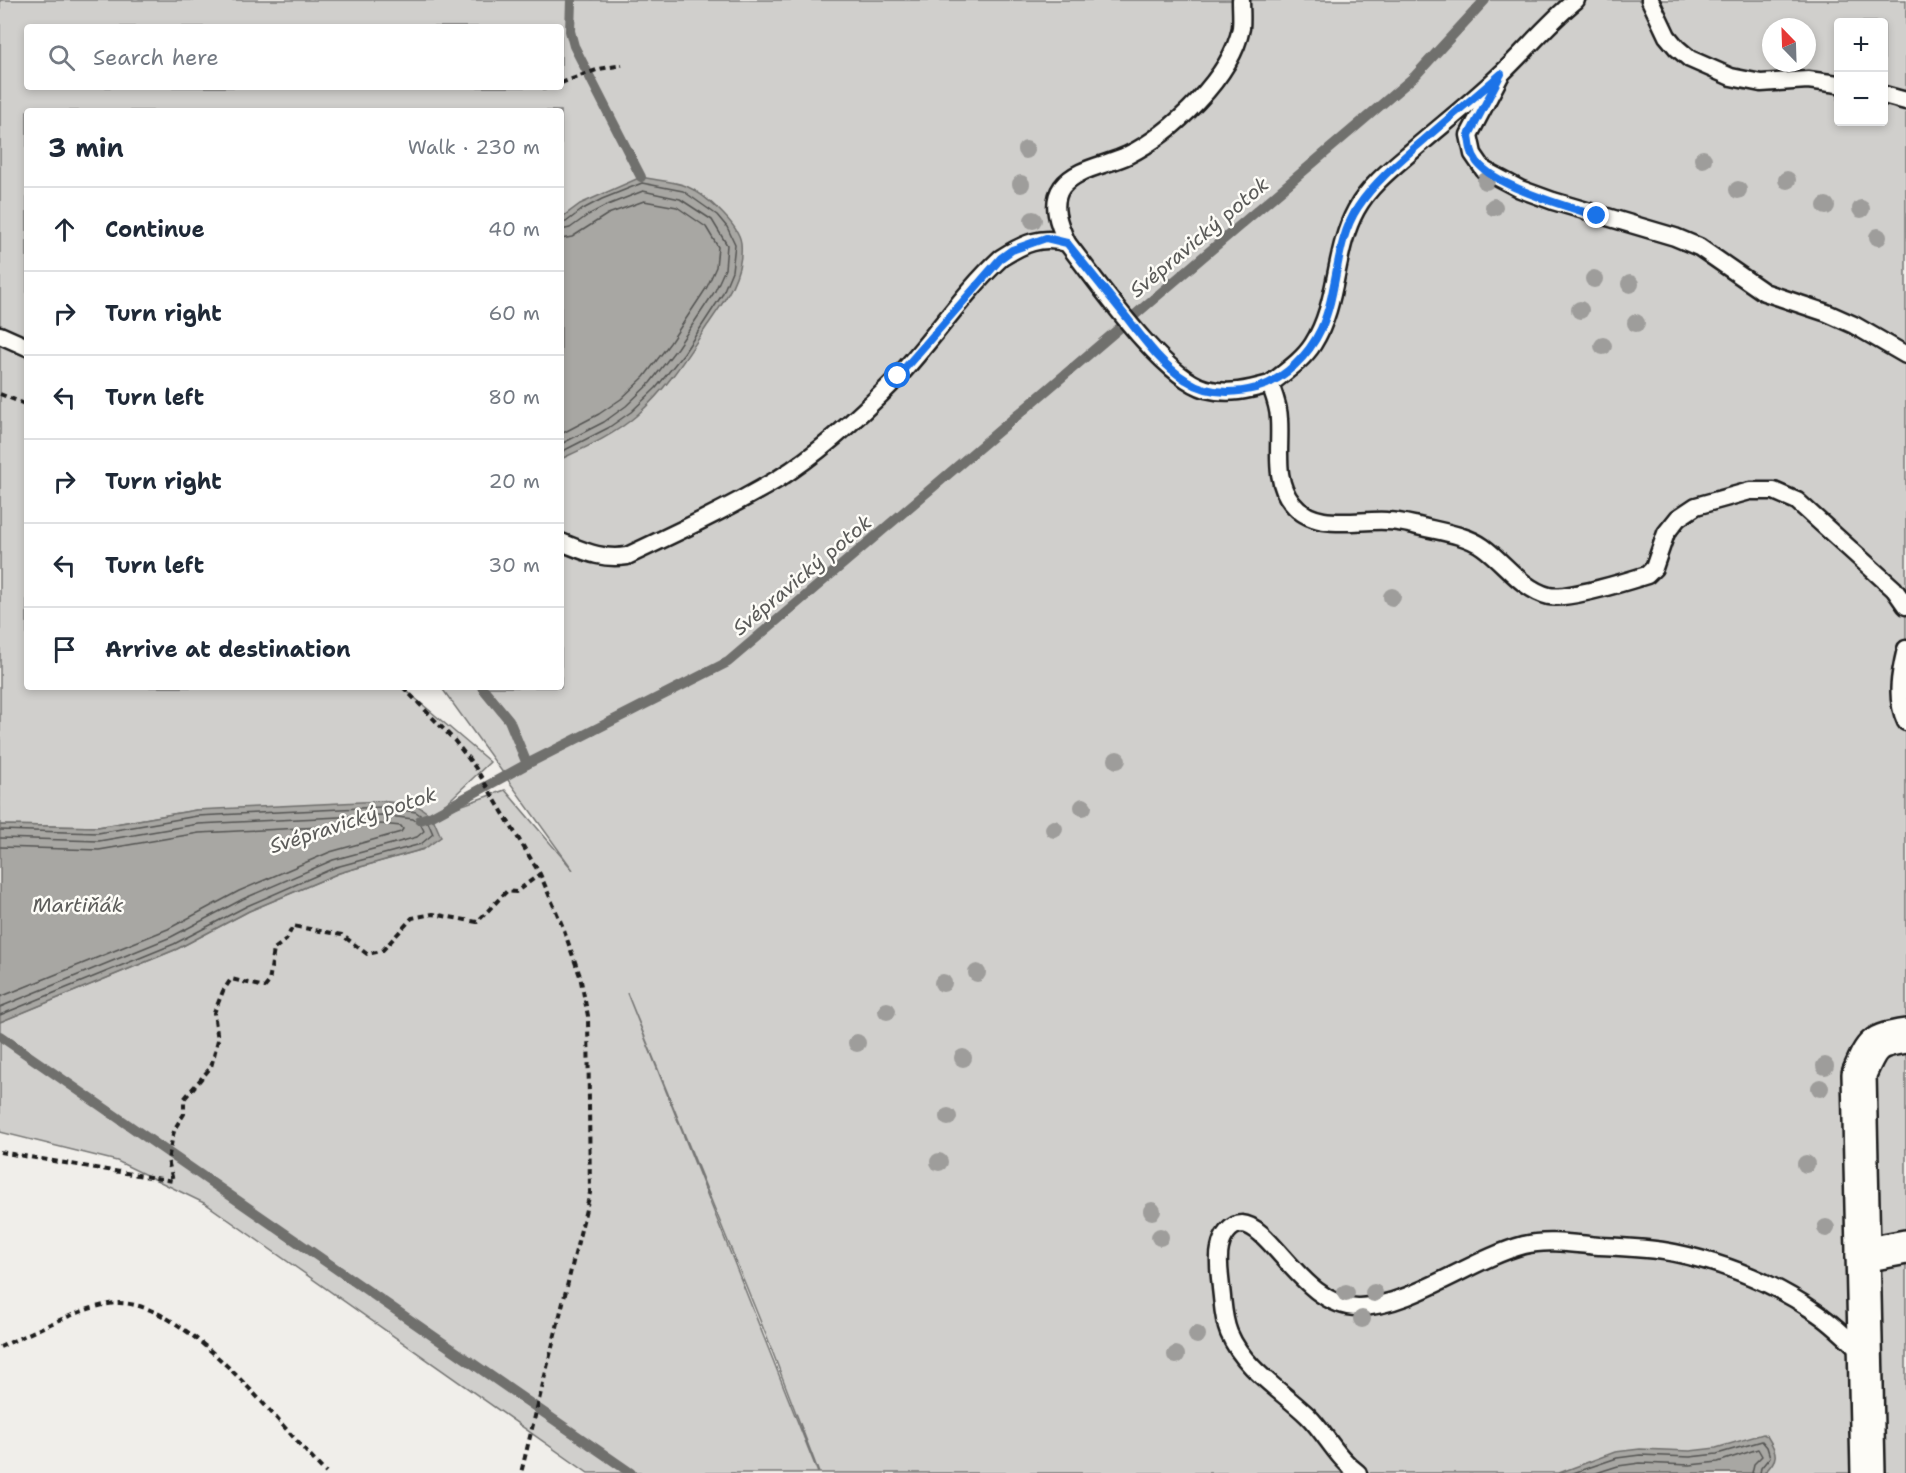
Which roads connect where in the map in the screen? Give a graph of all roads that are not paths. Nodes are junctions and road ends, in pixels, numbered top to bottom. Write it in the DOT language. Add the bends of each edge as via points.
graph roads {
  1 [pos="1241,0"];
  2 [pos="1576,0"];
  3 [pos="1650,0"];
  4 [pos="1501,74"];
  5 [pos="1834,83"];
  6 [pos="1888,96"];
  7 [pos="1906,101"];
  8 [pos="1067,243"];
  9 [pos="0,335"];
  10 [pos="24,346"];
  11 [pos="1906,355"];
  12 [pos="1270,384"];
  13 [pos="564,543"];
  14 [pos="1906,606"];
  15 [pos="1906,649"];
  16 [pos="1906,722"];
  17 [pos="1906,1036"];
  18 [pos="1906,1247"];
  19 [pos="1863,1255"];
  20 [pos="1866,1357"];
  21 [pos="1358,1473"];
  22 [pos="1868,1473"];
  1 -- 8 [label="lane" via="1241,28 1235,44 1204,95 1144,147 1081,173 1061,188 1056,215"];
  2 -- 4 [label="lane"];
  3 -- 5 [label="lane" via="1667,36 1690,59 1748,82"];
  4 -- 11 [label="lane" via="1469,135 1473,154 1485,170 1553,201 1699,247 1764,292 1827,313"];
  4 -- 12 [label="lane" via="1391,168 1356,209 1322,327 1293,367"];
  6 -- 7 [label="lane"];
  8 -- 12 [label="lane" via="1149,345 1186,381 1220,392 1239,392"];
  8 -- 13 [label="lane" via="1046,238 1001,258 862,412 780,478 627,556 612,558"];
  9 -- 10 [label="lane"];
  12 -- 14 [label="lane" via="1279,417 1283,490 1293,506 1308,516 1333,523 1401,522 1473,541 1532,588 1552,597 1647,575 1654,568 1666,532 1696,506 1750,491 1774,492 1797,501 1894,588"];
  15 -- 16 [label="lane" via="1899,679 1901,712"];
  17 -- 19 [label="street" via="1885,1039 1870,1048 1858,1074"];
  18 -- 19 [label="street"];
  19 -- 20 [label="street"];
  20 -- 21 [label="lane" via="1816,1312 1789,1296 1711,1262 1674,1253 1562,1243 1524,1245 1397,1299 1357,1307 1320,1294 1261,1234 1249,1226 1234,1226 1225,1234 1218,1255 1224,1314 1236,1348 1250,1366 1309,1417 1340,1457"];
  20 -- 22 [label="street"];
}
